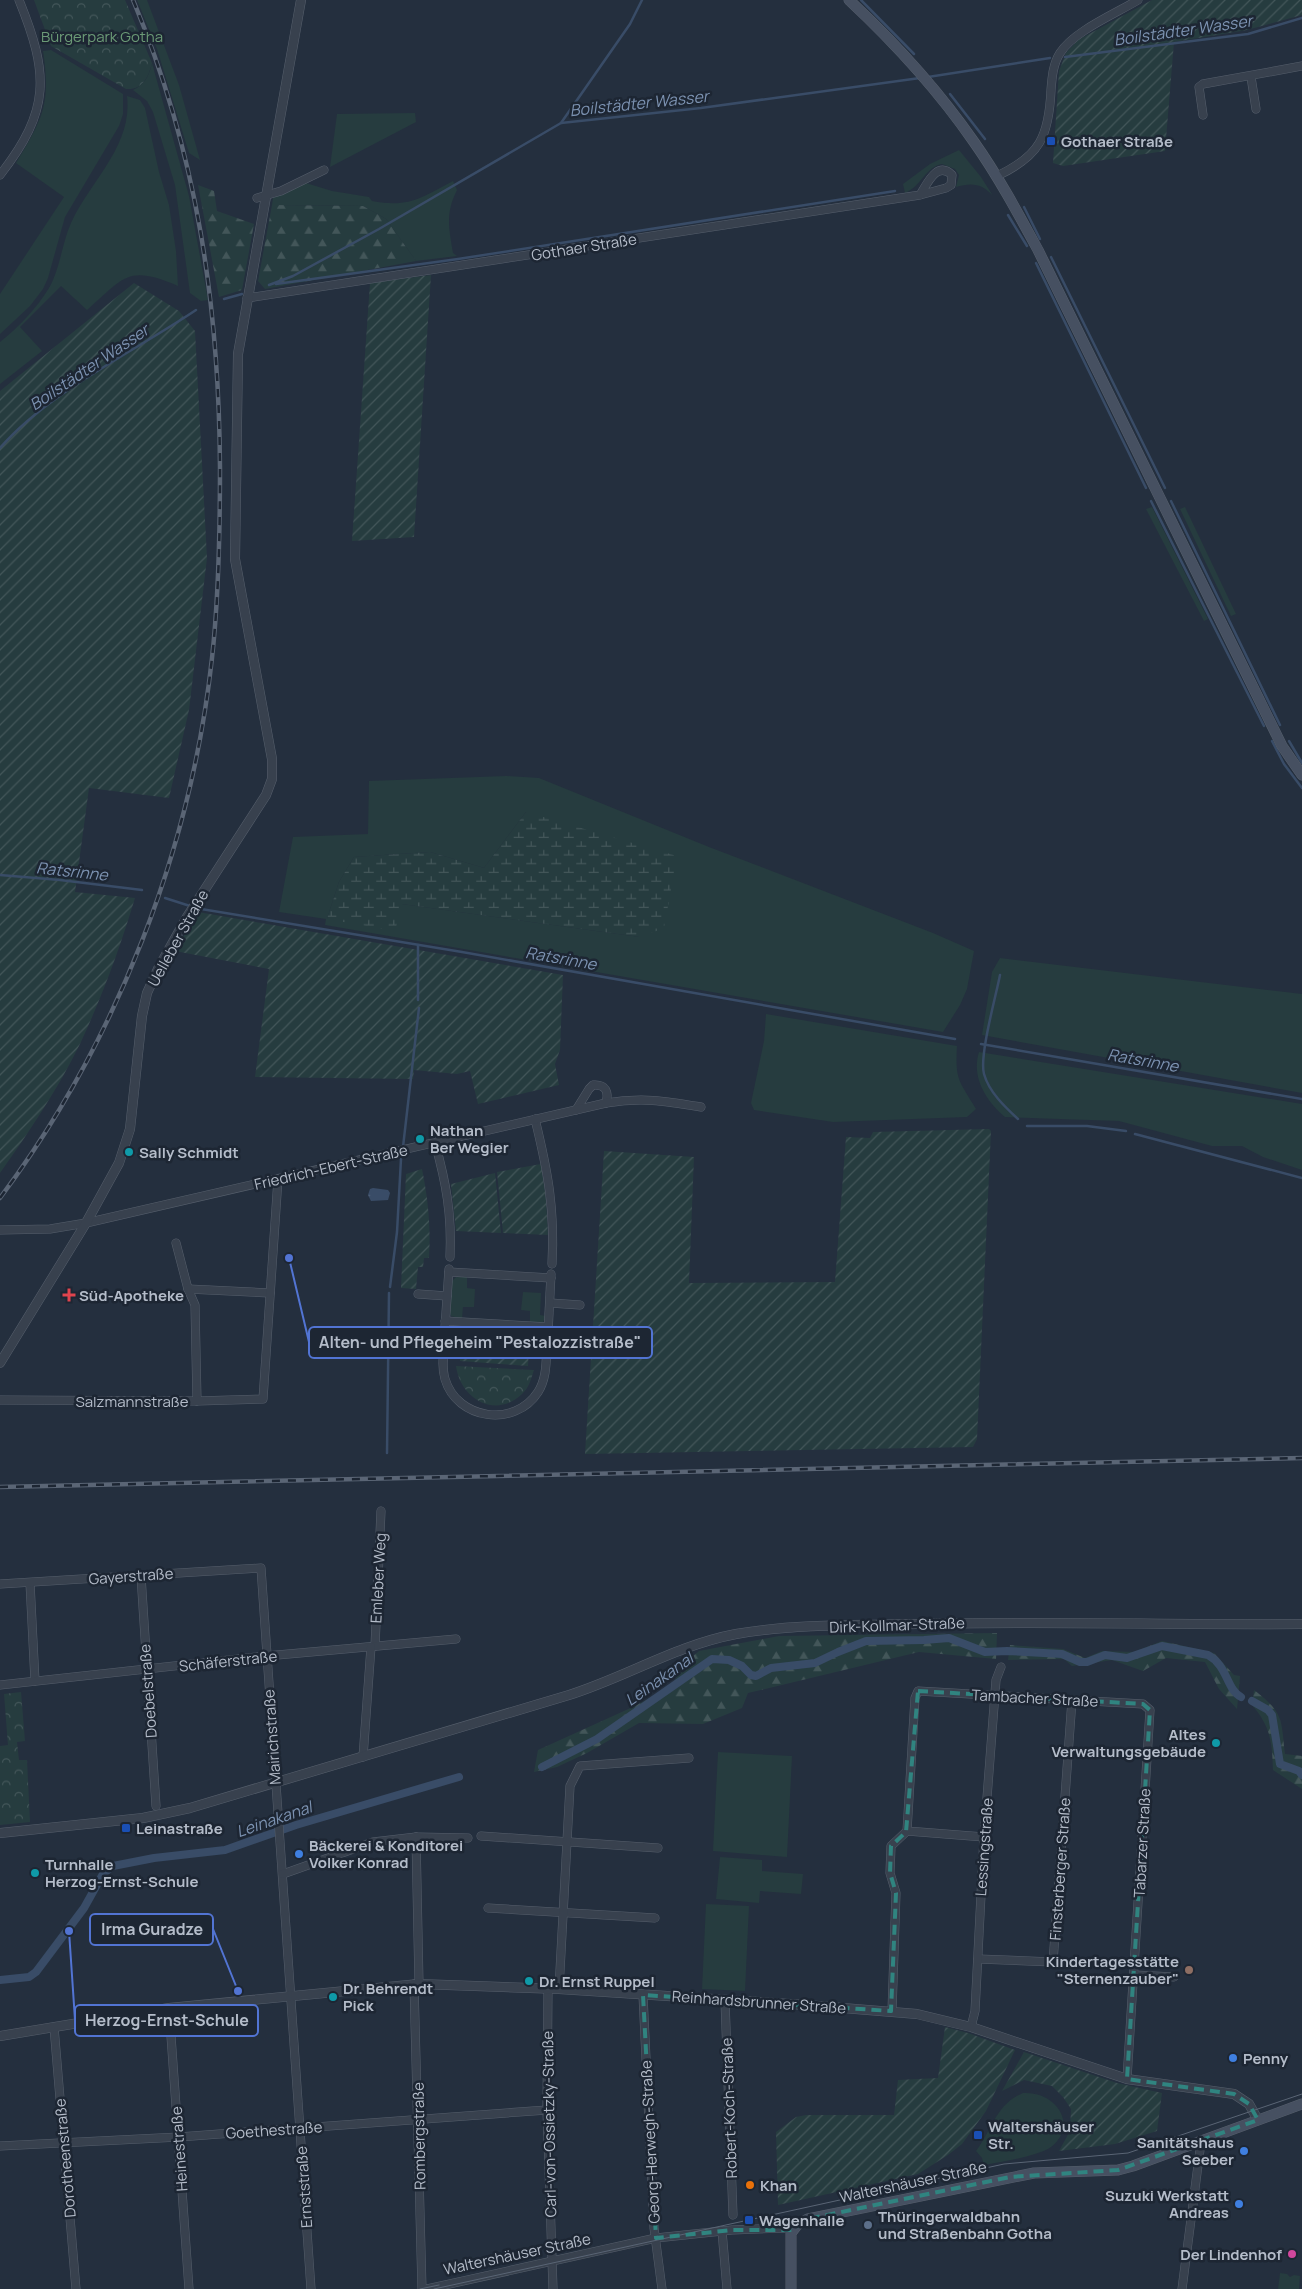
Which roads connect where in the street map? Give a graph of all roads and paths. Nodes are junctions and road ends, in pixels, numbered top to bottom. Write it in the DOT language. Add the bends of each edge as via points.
graph roads {
  1 [pos="19,0"];
  2 [pos="302,0"];
  3 [pos="849,0"];
  4 [pos="1138,0"];
  5 [pos="1302,66"];
  6 [pos="1251,77"];
  7 [pos="1256,109"];
  8 [pos="1203,115"];
  9 [pos="324,170"];
  10 [pos="0,175"];
  11 [pos="996,176"];
  12 [pos="920,195"];
  13 [pos="261,196"];
  14 [pos="247,298"];
  15 [pos="1302,775"];
  16 [pos="606,1103"];
  17 [pos="701,1107"];
  18 [pos="576,1110"];
  19 [pos="535,1119"];
  20 [pos="435,1143"];
  21 [pos="278,1179"];
  22 [pos="86,1223"];
  23 [pos="1,1230"];
  24 [pos="176,1243"];
  25 [pos="450,1257"];
  26 [pos="552,1264"];
  27 [pos="188,1289"];
  28 [pos="270,1293"];
  29 [pos="418,1294"];
  30 [pos="447,1296"];
  31 [pos="550,1303"];
  32 [pos="580,1305"];
  33 [pos="444,1337"];
  34 [pos="547,1344"];
  35 [pos="0,1363"];
  36 [pos="0,1400"];
  37 [pos="197,1401"];
  38 [pos="381,1510"];
  39 [pos="261,1568"];
  40 [pos="141,1576"];
  41 [pos="30,1583"];
  42 [pos="0,1584"];
  43 [pos="1302,1624"];
  44 [pos="456,1639"];
  45 [pos="373,1646"];
  46 [pos="266,1656"];
  47 [pos="1001,1667"];
  48 [pos="146,1670"];
  49 [pos="35,1681"];
  50 [pos="0,1685"];
  51 [pos="995,1696"];
  52 [pos="1072,1700"];
  53 [pos="1150,1710"];
  54 [pos="363,1757"];
  55 [pos="689,1758"];
  56 [pos="275,1782"];
  57 [pos="156,1806"];
  58 [pos="907,1831"];
  59 [pos="0,1833"];
  60 [pos="416,1836"];
  61 [pos="481,1836"];
  62 [pos="984,1837"];
  63 [pos="468,1838"];
  64 [pos="567,1842"];
  65 [pos="658,1848"];
  66 [pos="283,1874"];
  67 [pos="488,1908"];
  68 [pos="563,1912"];
  69 [pos="655,1918"];
  70 [pos="978,1959"];
  71 [pos="1134,1975"];
  72 [pos="1174,1977"];
  73 [pos="417,1984"];
  74 [pos="548,1989"];
  75 [pos="558,1989"];
  76 [pos="643,1995"];
  77 [pos="290,1996"];
  78 [pos="725,2001"];
  79 [pos="169,2008"];
  80 [pos="892,2011"];
  81 [pos="54,2027"];
  82 [pos="971,2027"];
  83 [pos="0,2036"];
  84 [pos="1127,2079"];
  85 [pos="1302,2104"];
  86 [pos="547,2110"];
  87 [pos="419,2119"];
  88 [pos="1258,2120"];
  89 [pos="300,2128"];
  90 [pos="179,2137"];
  91 [pos="1202,2142"];
  92 [pos="64,2143"];
  93 [pos="0,2146"];
  94 [pos="733,2215"];
  95 [pos="722,2231"];
  96 [pos="792,2234"];
  97 [pos="656,2238"];
  98 [pos="552,2261"];
  99 [pos="76,2289"];
  100 [pos="189,2289"];
  101 [pos="311,2289"];
  102 [pos="422,2289"];
  103 [pos="427,2289"];
  104 [pos="553,2289"];
  105 [pos="662,2289"];
  106 [pos="727,2289"];
  107 [pos="791,2289"];
  108 [pos="1182,2289"];
  1 -- 10 [label="street" via="37,50 41,91 38,110 28,133"];
  2 -- 13 [label="street, Uelleber Straße"];
  3 -- 11 [label="main road" via="929,83 974,141"];
  4 -- 11 [label="street" via="1076,36 1066,46 1054,69 1049,118 1041,142 1025,160"];
  5 -- 6 [label="street"];
  6 -- 7 [label="street"];
  6 -- 8 [label="street" via="1199,87"];
  9 -- 13 [label="street" via="281,191"];
  11 -- 15 [label="main road" via="1038,250 1282,746"];
  12 -- 14 [label="street, Gothaer Straße"];
  13 -- 14 [label="street, Uelleber Straße"];
  14 -- 22 [label="street, Uelleber Straße" via="238,354 235,558 272,759 272,779 259,807 189,914 158,969 142,1016 128,1139"];
  16 -- 17 [label="street, Friedrich-Ebert-Straße" via="632,1098"];
  16 -- 18 [label="street, Friedrich-Ebert-Straße"];
  16 -- 18 [label="street" via="607,1090 593,1085"];
  18 -- 19 [label="street, Friedrich-Ebert-Straße"];
  19 -- 20 [label="street, Friedrich-Ebert-Straße"];
  19 -- 26 [label="street" via="551,1194"];
  20 -- 21 [label="street, Friedrich-Ebert-Straße"];
  20 -- 25 [label="street" via="451,1216"];
  21 -- 22 [label="street, Friedrich-Ebert-Straße"];
  21 -- 28 [label="street"];
  22 -- 23 [label="street, Friedrich-Ebert-Straße" via="50,1229"];
  22 -- 35 [label="street, Uelleber Straße"];
  24 -- 27 [label="street"];
  27 -- 28 [label="street"];
  27 -- 37 [label="street" via="195,1305"];
  28 -- 37 [label="street, Salzmannstraße" via="263,1399"];
  29 -- 30 [label="street"];
  30 -- 31 [label="street" via="449,1270 551,1276"];
  30 -- 31 [label="street" via="445,1324 548,1330"];
  31 -- 32 [label="street"];
  33 -- 34 [label="street" via="443,1370 453,1394 474,1411 492,1416 517,1410 537,1394 544,1377"];
  36 -- 37 [label="street, Salzmannstraße"];
  38 -- 45 [label="street, Emleber Weg"];
  39 -- 40 [label="street, Gayerstraße"];
  39 -- 46 [label="street, Mairichstraße"];
  40 -- 41 [label="street, Gayerstraße"];
  40 -- 48 [label="street, Doebelstraße"];
  41 -- 42 [label="street, Gayerstraße"];
  41 -- 49 [label="street"];
  43 -- 54 [label="street, Dirk-Kollmar-Straße" via="1005,1622 875,1624 753,1631 686,1647 598,1685"];
  44 -- 45 [label="street, Schäferstraße"];
  45 -- 46 [label="street, Schäferstraße"];
  45 -- 54 [label="street, Emleber Weg"];
  46 -- 48 [label="street, Schäferstraße"];
  46 -- 56 [label="street, Mairichstraße"];
  47 -- 51 [label="street, Lessingstraße"];
  48 -- 49 [label="street, Schäferstraße"];
  48 -- 57 [label="street, Doebelstraße"];
  49 -- 50 [label="street, Schäferstraße"];
  51 -- 52 [label="street, Tambacher Straße"];
  51 -- 58 [label="street, Tambacher Straße" via="918,1691"];
  51 -- 62 [label="street, Lessingstraße"];
  52 -- 53 [label="street, Tambacher Straße" via="1143,1704"];
  52 -- 70 [label="street, Finsterberger Straße" via="1053,1962"];
  53 -- 71 [label="street, Tabarzer Straße"];
  54 -- 56 [label="street"];
  55 -- 64 [label="street" via="580,1766 570,1786"];
  56 -- 59 [label="street" via="190,1808 143,1818"];
  56 -- 66 [label="street, Mairichstraße"];
  58 -- 62 [label="street"];
  58 -- 80 [label="street" via="891,1846 890,1873 896,1893"];
  60 -- 63 [label="street"];
  60 -- 66 [label="street" via="374,1842"];
  60 -- 73 [label="street, Rombergstraße"];
  61 -- 64 [label="street"];
  62 -- 70 [label="street, Lessingstraße"];
  64 -- 65 [label="street"];
  64 -- 68 [label="street"];
  66 -- 77 [label="street, Mairichstraße"];
  67 -- 68 [label="street"];
  68 -- 69 [label="street"];
  68 -- 75 [label="street"];
  70 -- 82 [label="street, Lessingstraße"];
  71 -- 72 [label="street"];
  71 -- 84 [label="street, Tabarzer Straße"];
  73 -- 74 [label="street, Reinhardsbrunner Straße"];
  73 -- 77 [label="street, Reinhardsbrunner Straße"];
  73 -- 87 [label="street, Rombergstraße"];
  74 -- 75 [label="street, Reinhardsbrunner Straße"];
  74 -- 86 [label="street, Carl-von-Ossietzky-Straße"];
  75 -- 76 [label="street, Reinhardsbrunner Straße"];
  76 -- 78 [label="street, Reinhardsbrunner Straße"];
  76 -- 97 [label="street, Georg-Herwegh-Straße"];
  77 -- 79 [label="street, Reinhardsbrunner Straße"];
  77 -- 89 [label="street, Ernststraße"];
  78 -- 80 [label="street, Reinhardsbrunner Straße"];
  78 -- 94 [label="street, Robert-Koch-Straße"];
  79 -- 81 [label="street, Reinhardsbrunner Straße"];
  79 -- 90 [label="street, Heinestraße"];
  80 -- 82 [label="street, Reinhardsbrunner Straße"];
  81 -- 83 [label="street, Reinhardsbrunner Straße"];
  81 -- 92 [label="street, Dorotheenstraße"];
  82 -- 84 [label="street, Reinhardsbrunner Straße"];
  84 -- 88 [label="street, Reinhardsbrunner Straße" via="1241,2096"];
  85 -- 88 [label="main road, Waltershäuser Straße"];
  86 -- 87 [label="street, Goethestraße"];
  86 -- 98 [label="street, Carl-von-Ossietzky-Straße"];
  87 -- 89 [label="street, Goethestraße"];
  87 -- 102 [label="street, Rombergstraße"];
  88 -- 91 [label="main road, Waltershäuser Straße"];
  89 -- 90 [label="street, Goethestraße"];
  89 -- 101 [label="street, Ernststraße"];
  90 -- 92 [label="street, Goethestraße"];
  90 -- 100 [label="street, Heinestraße"];
  91 -- 96 [label="main road, Waltershäuser Straße" via="1118,2170 1034,2173 808,2219"];
  91 -- 108 [label="street"];
  92 -- 93 [label="street, Goethestraße"];
  92 -- 99 [label="street, Dorotheenstraße"];
  95 -- 96 [label="street, Waltershäuser Straße" via="784,2228"];
  95 -- 97 [label="street, Waltershäuser Straße"];
  95 -- 106 [label="street"];
  96 -- 107 [label="main road"];
  97 -- 98 [label="street, Waltershäuser Straße"];
  97 -- 105 [label="street, Georg-Herwegh-Straße"];
  98 -- 103 [label="street, Waltershäuser Straße"];
  98 -- 104 [label="street, Carl-von-Ossietzky-Straße"];
}
